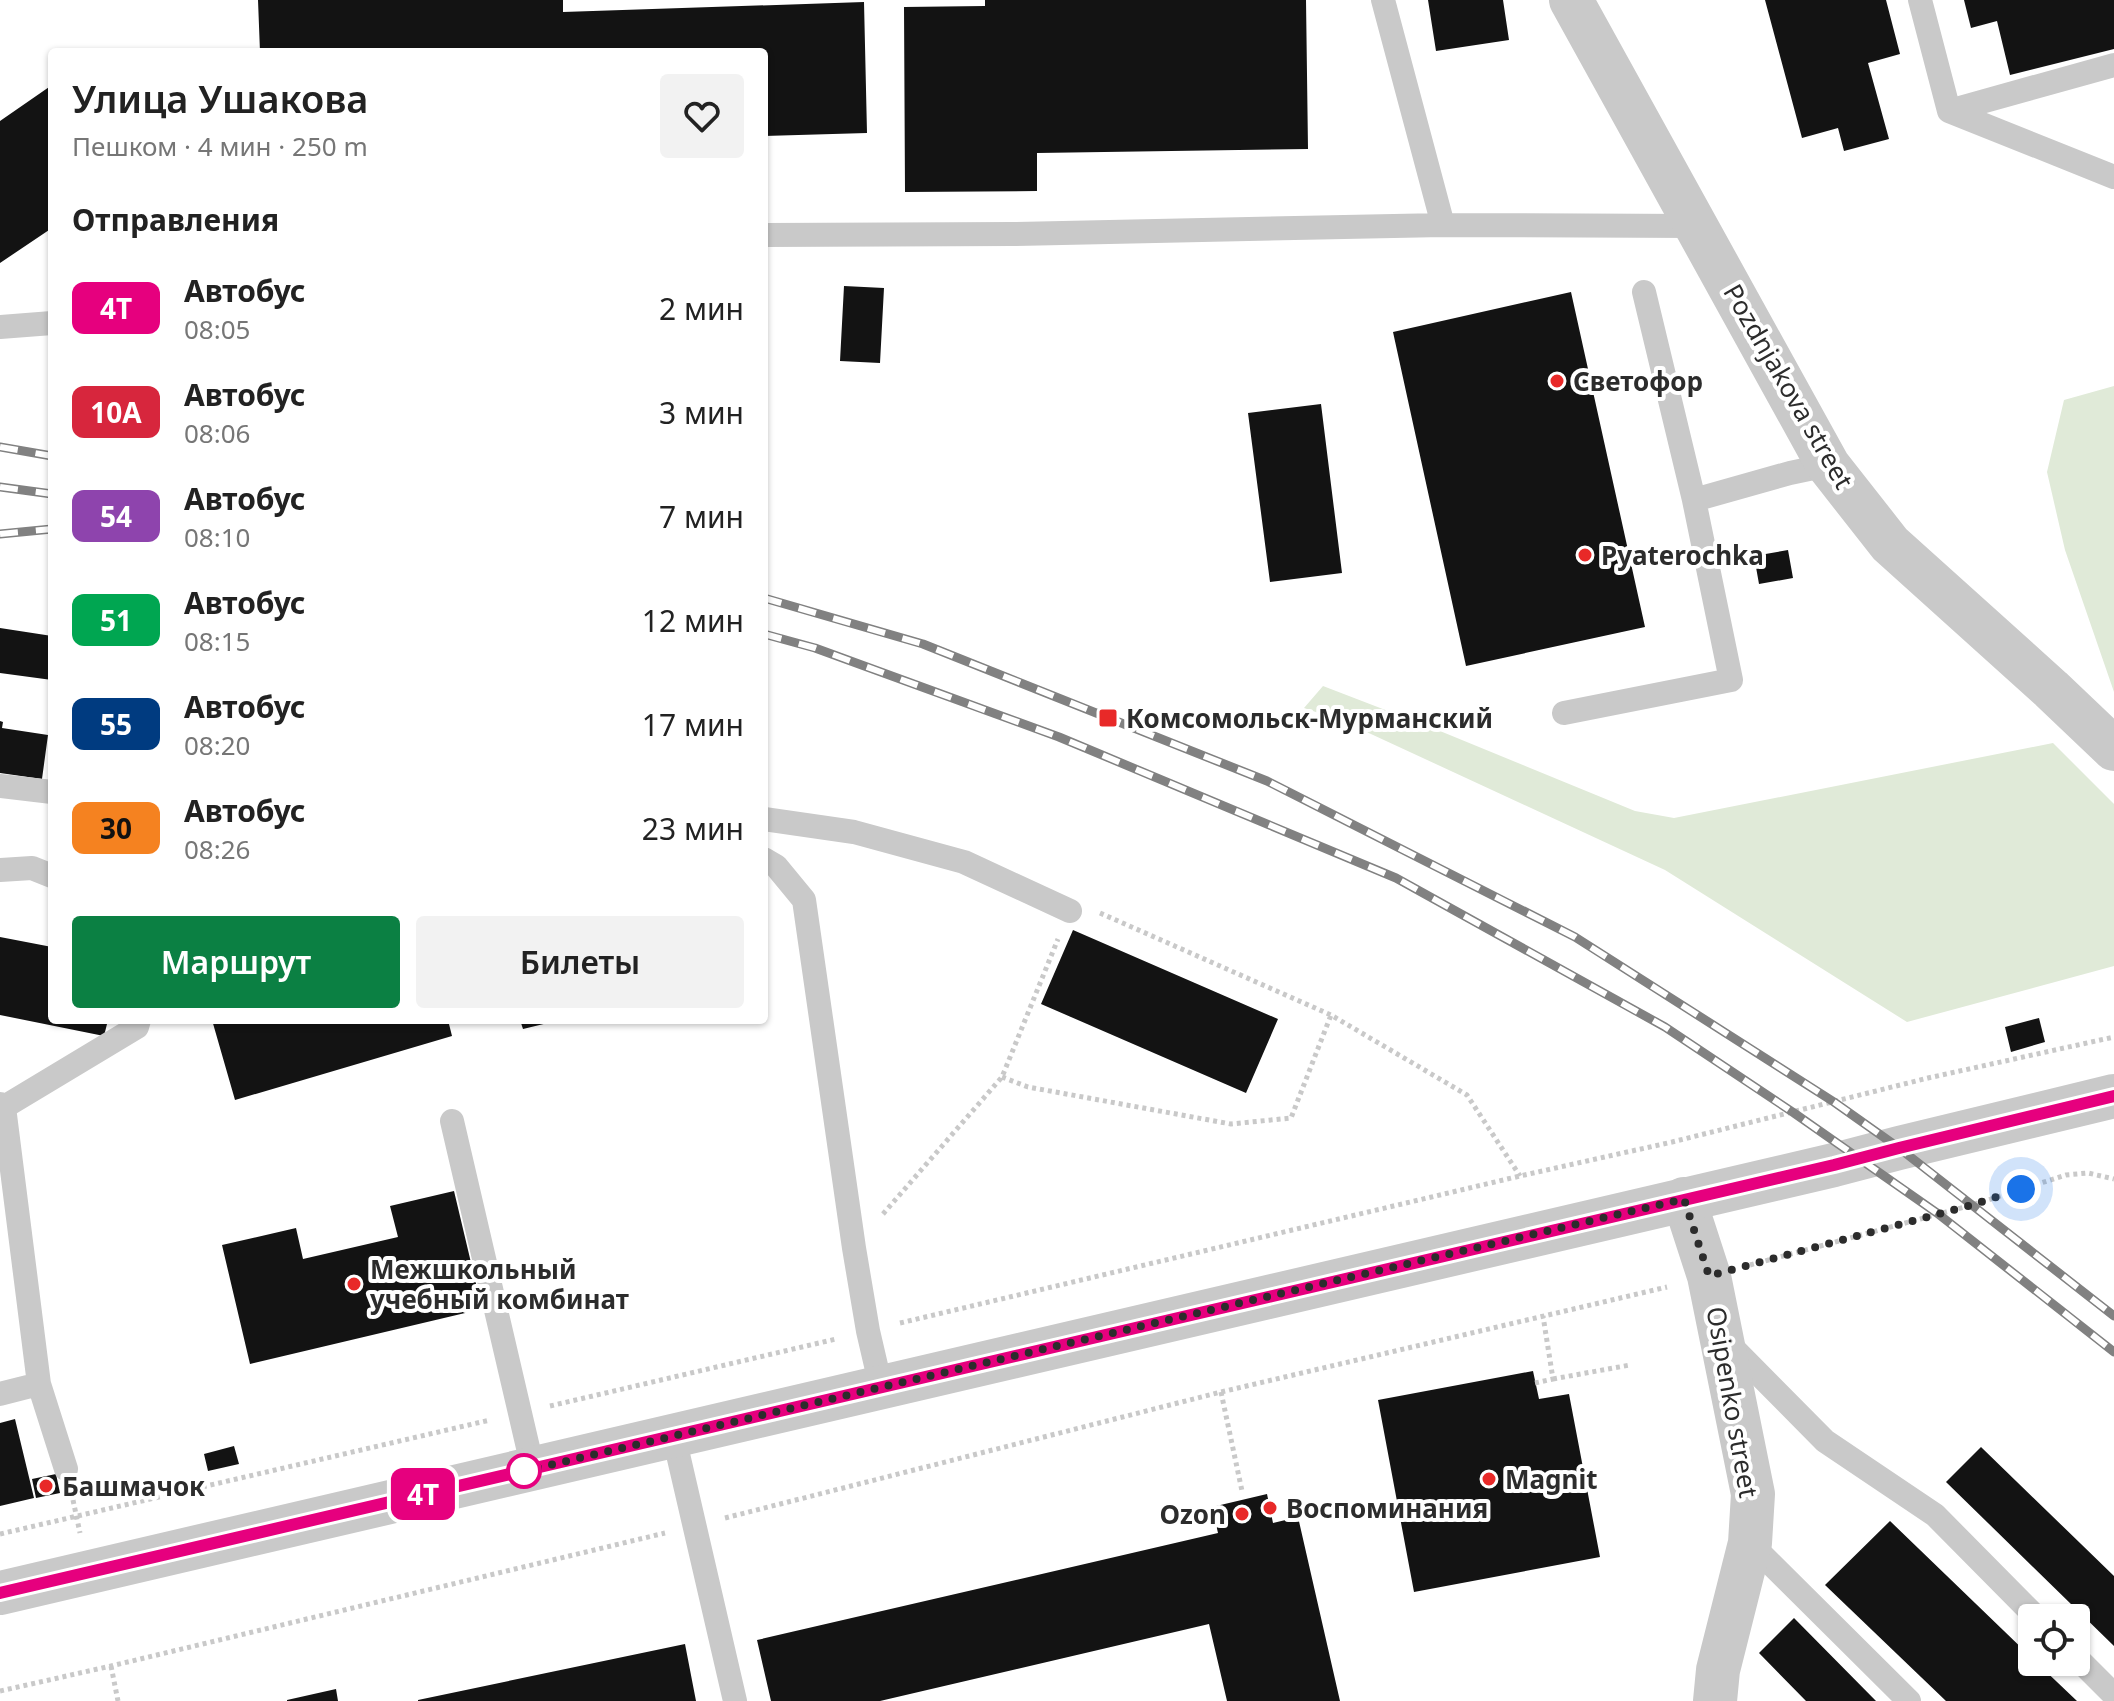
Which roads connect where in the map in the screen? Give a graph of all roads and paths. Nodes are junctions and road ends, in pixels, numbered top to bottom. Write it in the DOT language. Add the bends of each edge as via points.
graph roads {
  1 [pos="1383,0"];
  2 [pos="1571,0"];
  3 [pos="1920,0"];
  4 [pos="2114,65"];
  5 [pos="1949,111"];
  6 [pos="2114,177"];
  7 [pos="1443,225"];
  8 [pos="1696,226"];
  9 [pos="768,235"];
  10 [pos="1644,292"];
  11 [pos="48,323"];
  12 [pos="0,327"];
  13 [pos="1828,465"];
  14 [pos="1694,500"];
  15 [pos="1564,713"];
  16 [pos="2114,749"];
  17 [pos="0,786"];
  18 [pos="48,792"];
  19 [pos="768,820"];
  20 [pos="768,866"];
  21 [pos="0,870"];
  22 [pos="48,874"];
  23 [pos="1070,911"];
  24 [pos="1331,1015"];
  25 [pos="138,1024"];
  26 [pos="2114,1037"];
  27 [pos="1002,1077"];
  28 [pos="2114,1096"];
  29 [pos="2,1106"];
  30 [pos="1794,1113"];
  31 [pos="452,1121"];
  32 [pos="1520,1176"];
  33 [pos="2114,1179"];
  34 [pos="1684,1199"];
  35 [pos="854,1248"];
  36 [pos="1709,1276"];
  37 [pos="1543,1316"];
  38 [pos="1723,1337"];
  39 [pos="1630,1365"];
  40 [pos="1553,1379"];
  41 [pos="1535,1383"];
  42 [pos="39,1384"];
  43 [pos="881,1387"];
  44 [pos="1221,1392"];
  45 [pos="0,1394"];
  46 [pos="674,1437"];
  47 [pos="66,1469"];
  48 [pos="533,1469"];
  49 [pos="1242,1491"];
  50 [pos="696,1525"];
  51 [pos="1750,1543"];
  52 [pos="89,1573"];
  53 [pos="0,1593"];
  54 [pos="2023,1604"];
  55 [pos="111,1666"];
  56 [pos="2090,1671"];
  57 [pos="0,1691"];
  58 [pos="2114,1695"];
  59 [pos="118,1701"];
  60 [pos="735,1701"];
  61 [pos="1715,1701"];
  62 [pos="1909,1701"];
  1 -- 7 [label="lane"];
  2 -- 8 [label="street, Pozdnjakova street"];
  3 -- 5 [label="lane"];
  4 -- 5 [label="lane"];
  5 -- 6 [label="lane"];
  7 -- 8 [label="lane"];
  7 -- 9 [label="lane"];
  8 -- 13 [label="street, Pozdnjakova street"];
  10 -- 14 [label="lane"];
  11 -- 12 [label="lane"];
  13 -- 14 [label="lane"];
  13 -- 16 [label="street, Pozdnjakova street" via="1890,544"];
  14 -- 15 [label="lane" via="1731,680"];
  17 -- 18 [label="lane"];
  19 -- 23 [label="lane" via="854,832 964,862"];
  20 -- 35 [label="lane" via="804,900"];
  21 -- 22 [label="lane" via="32,868"];
  23 -- 24 [label="path" via="1094,910"];
  23 -- 27 [label="path"];
  24 -- 27 [label="path" via="1291,1118 1231,1124 1028,1087"];
  24 -- 32 [label="path" via="1467,1095"];
  25 -- 29 [label="lane"];
  26 -- 30 [label="path"];
  27 -- 35 [label="path"];
  28 -- 34 [label="street"];
  29 -- 42 [label="lane"];
  31 -- 48 [label="lane"];
  33 -- 36 [label="path" via="2066,1175"];
  34 -- 36 [label="street, Osipenko street"];
  34 -- 43 [label="street"];
  35 -- 43 [label="lane"];
  36 -- 37 [label="path"];
  36 -- 38 [label="street, Osipenko street"];
  37 -- 40 [label="path"];
  37 -- 44 [label="path"];
  38 -- 51 [label="street, Osipenko street" via="1753,1494"];
  38 -- 54 [label="lane" via="1825,1441 1935,1515"];
  39 -- 40 [label="path"];
  40 -- 41 [label="path"];
  42 -- 45 [label="lane"];
  42 -- 47 [label="lane"];
  43 -- 46 [label="street"];
  44 -- 49 [label="path"];
  44 -- 50 [label="path"];
  46 -- 48 [label="street"];
  46 -- 50 [label="lane"];
  47 -- 52 [label="path"];
  48 -- 52 [label="street"];
  50 -- 55 [label="path"];
  50 -- 60 [label="lane"];
  51 -- 61 [label="street, Osipenko street"];
  51 -- 62 [label="lane"];
  52 -- 53 [label="street"];
  55 -- 57 [label="path"];
  55 -- 59 [label="path"];
  56 -- 58 [label="lane"];
}
